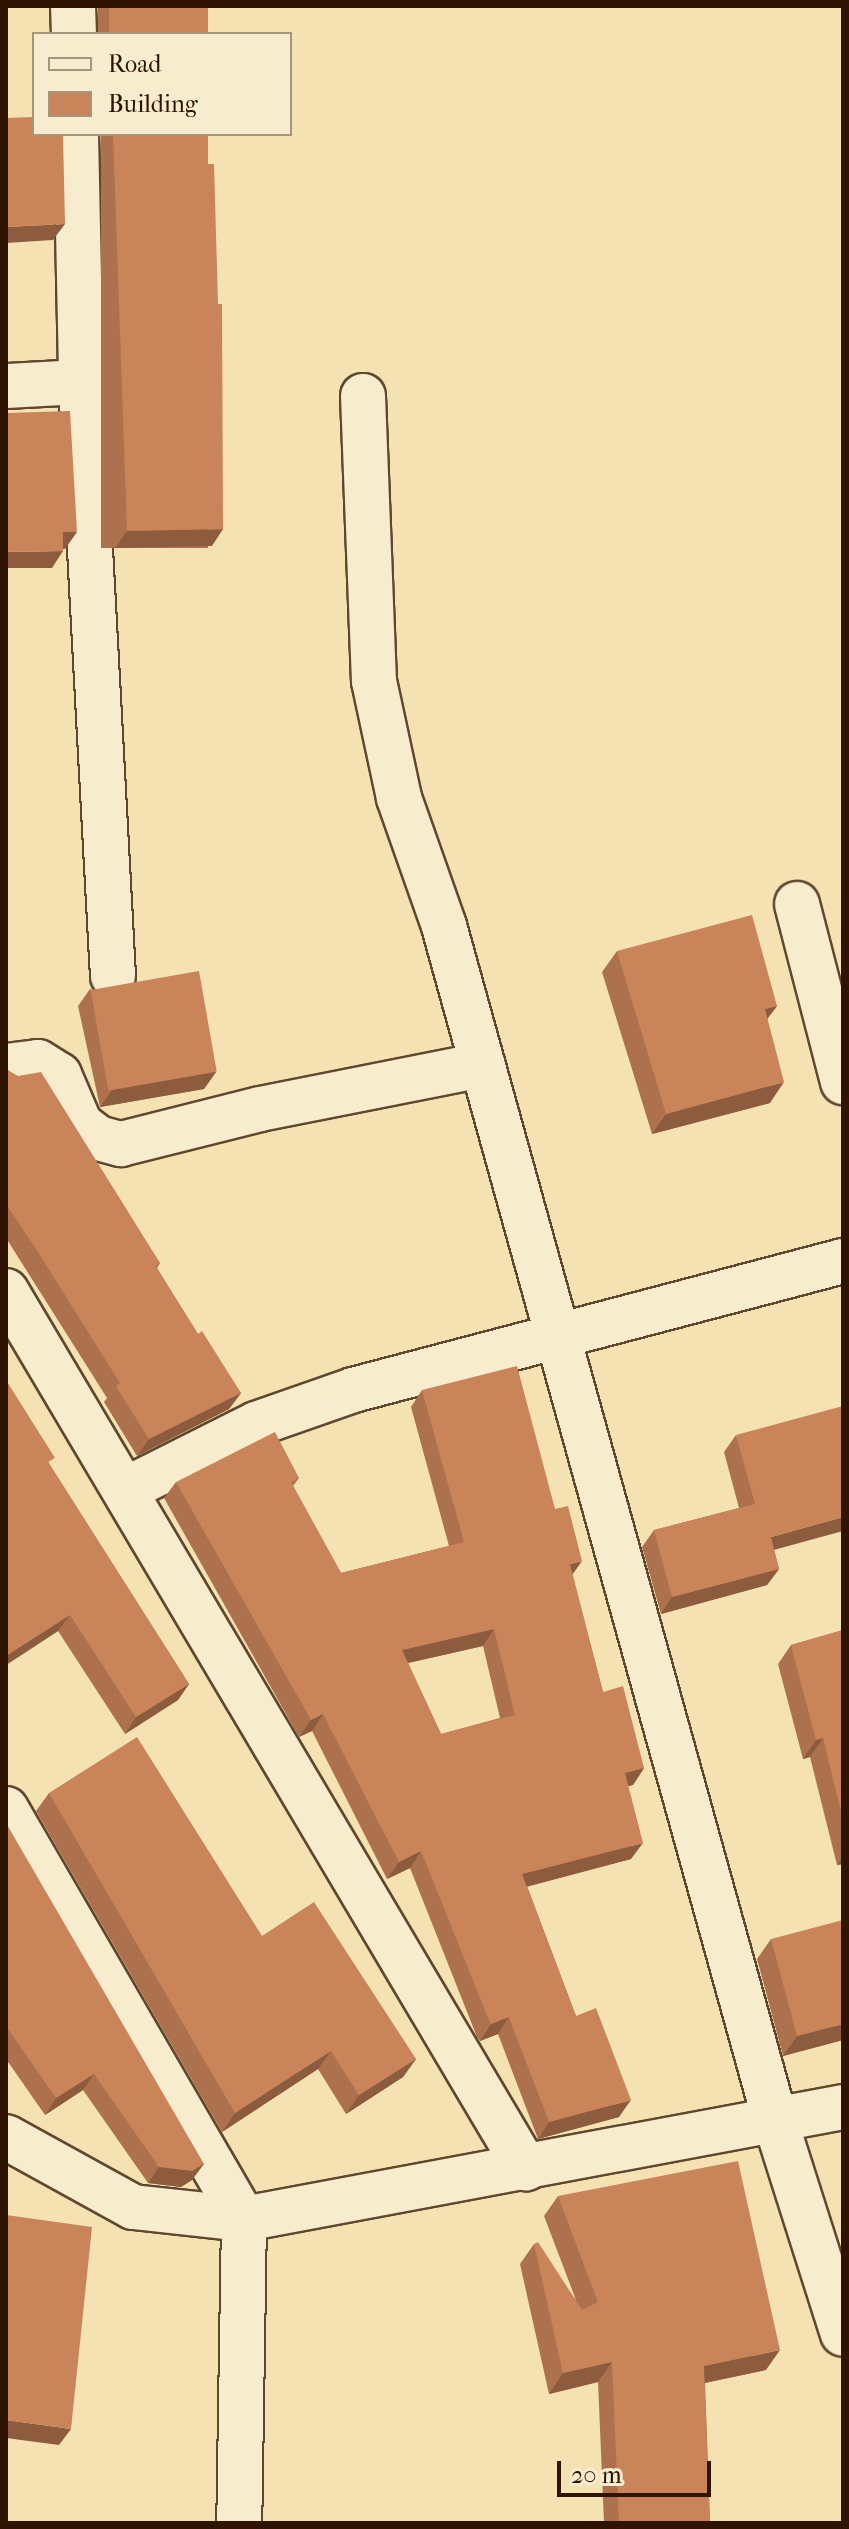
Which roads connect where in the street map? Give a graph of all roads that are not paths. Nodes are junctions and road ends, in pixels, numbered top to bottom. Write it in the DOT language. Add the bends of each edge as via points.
graph roads {
  1 [pos="73,6"];
  2 [pos="74,32"];
  3 [pos="76,136"];
  4 [pos="81,382"];
  5 [pos="6,386"];
  6 [pos="363,396"];
  7 [pos="797,904"];
  8 [pos="113,976"];
  9 [pos="483,1065"];
  10 [pos="6,1066"];
  11 [pos="843,1082"];
  12 [pos="843,1261"];
  13 [pos="6,1291"];
  14 [pos="557,1336"];
  15 [pos="127,1489"];
  16 [pos="6,1809"];
  17 [pos="843,2107"];
  18 [pos="776,2123"];
  19 [pos="6,2137"];
  20 [pos="526,2168"];
  21 [pos="244,2219"];
  22 [pos="843,2334"];
  23 [pos="239,2523"];
  1 -- 2 [label="street"];
  3 -- 4 [label="street"];
  4 -- 5 [label="street"];
  4 -- 8 [label="street"];
  6 -- 9 [label="street" via="374,681 399,798 444,926"];
  7 -- 11 [label="street"];
  9 -- 10 [label="street" via="260,1109 121,1144 98,1138 80,1124 59,1075 38,1062"];
  9 -- 14 [label="street"];
  12 -- 14 [label="street"];
  13 -- 15 [label="street"];
  14 -- 15 [label="street" via="353,1390 270,1419"];
  14 -- 18 [label="street"];
  15 -- 20 [label="street"];
  16 -- 21 [label="street"];
  17 -- 18 [label="street"];
  18 -- 20 [label="street"];
  18 -- 22 [label="street"];
  19 -- 21 [label="street" via="133,2207"];
  20 -- 21 [label="street"];
  21 -- 23 [label="street"];
}
